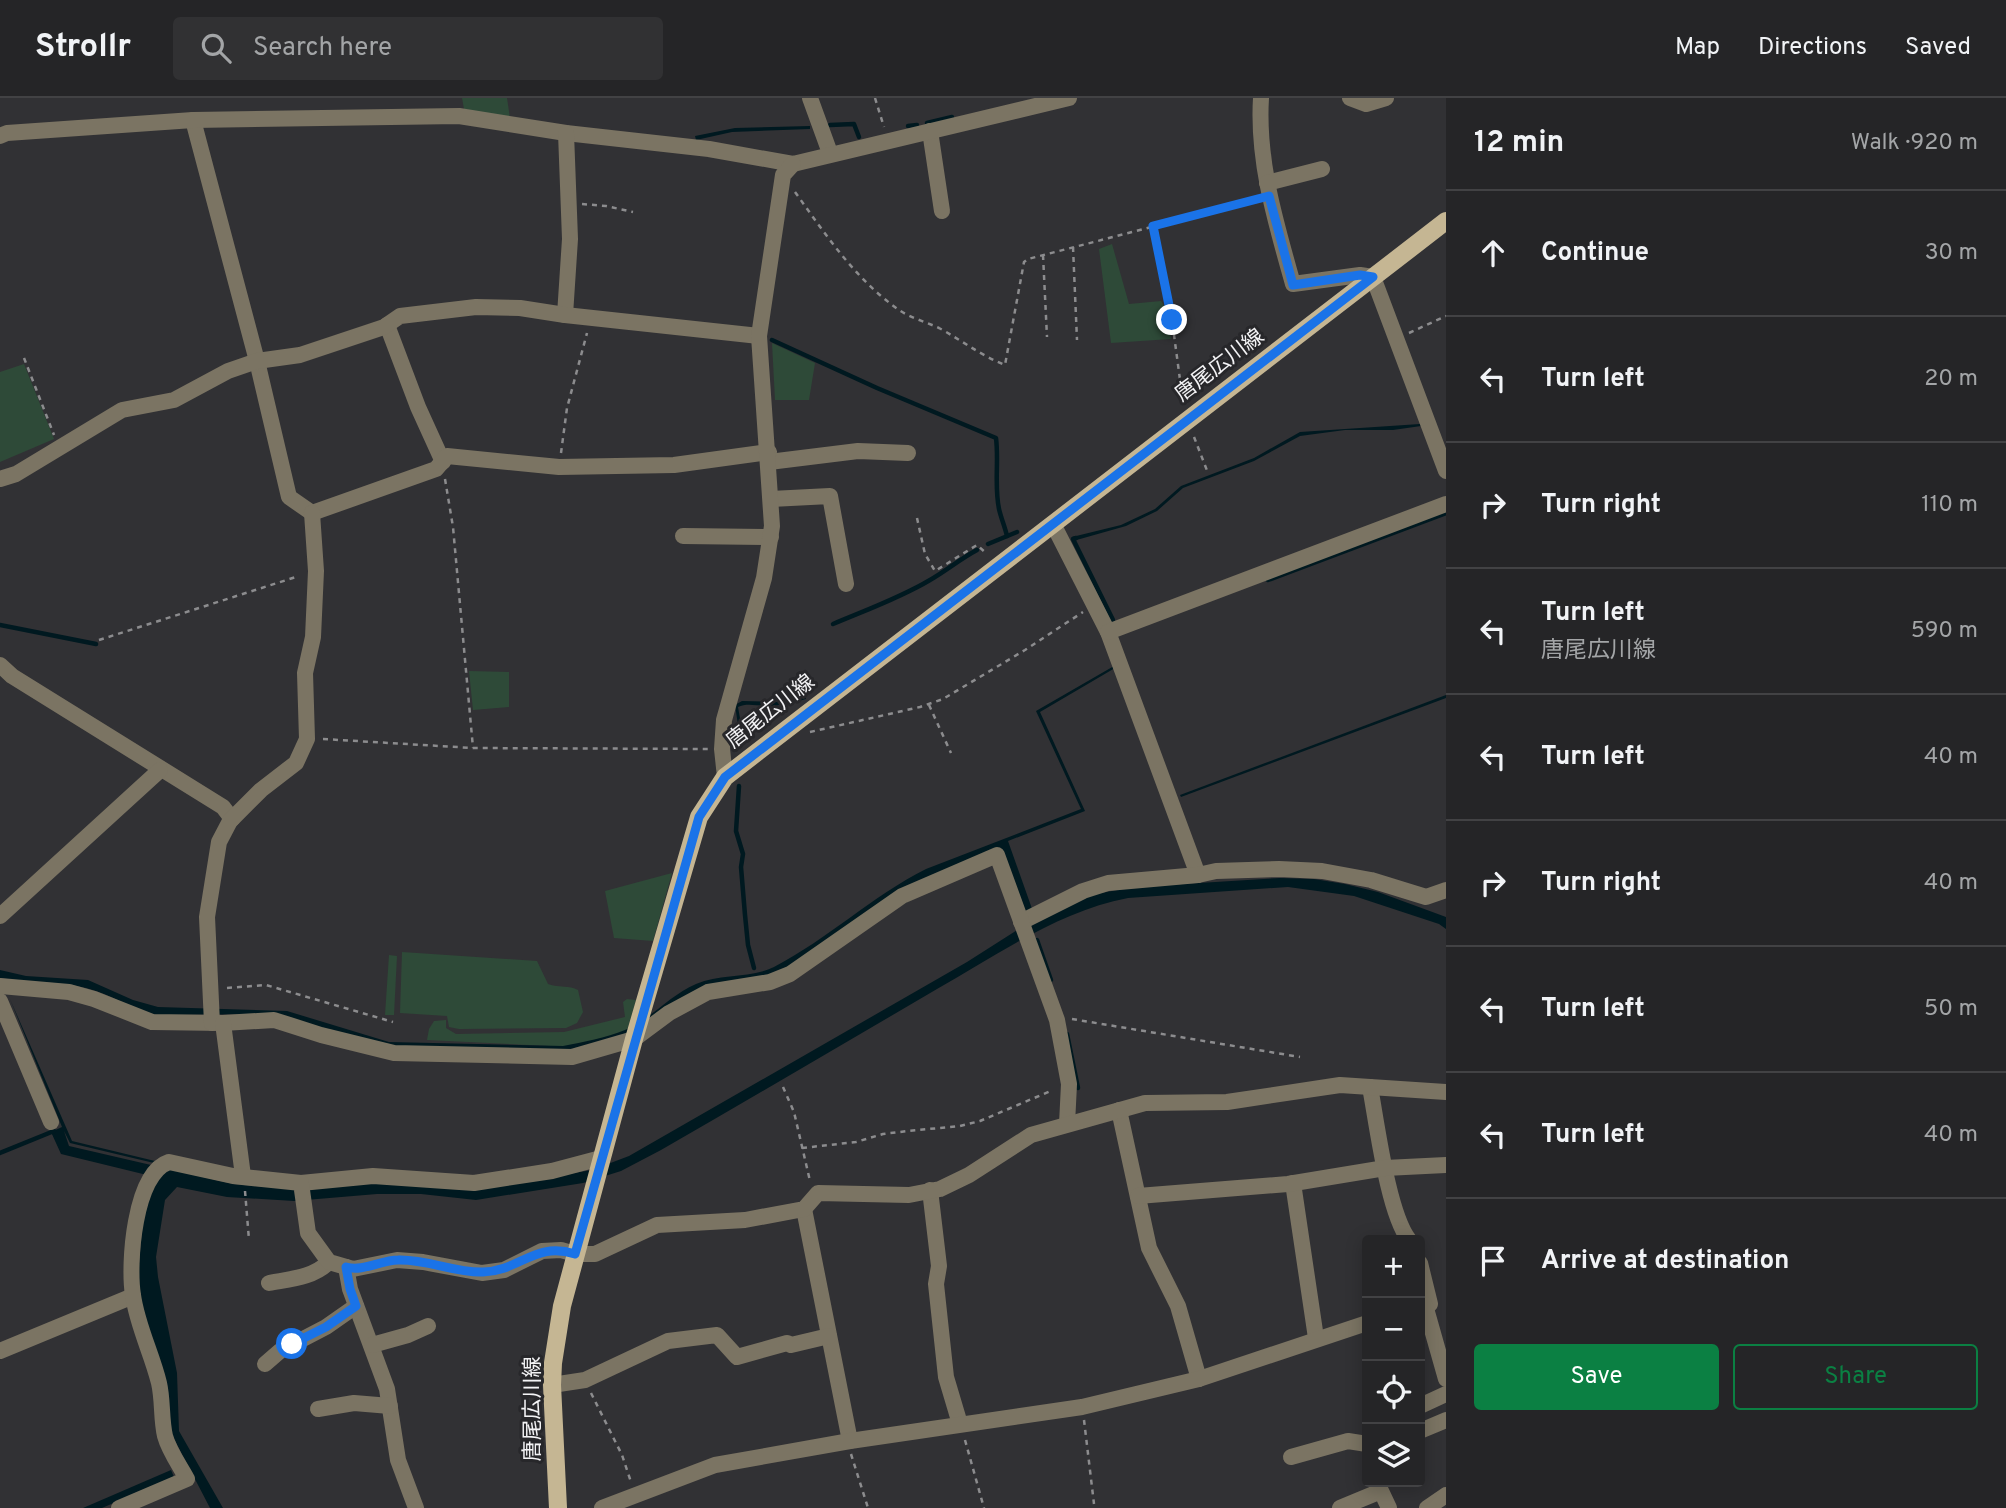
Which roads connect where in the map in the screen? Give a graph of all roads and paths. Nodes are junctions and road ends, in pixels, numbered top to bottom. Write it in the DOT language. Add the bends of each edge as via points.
graph roads {
  1 [pos="810,98"];
  2 [pos="875,98"];
  3 [pos="1261,98"];
  4 [pos="1350,98"];
  5 [pos="1386,98"];
  6 [pos="1059,99"];
  7 [pos="193,120"];
  8 [pos="930,131"];
  9 [pos="566,133"];
  10 [pos="0,136"];
  11 [pos="887,140"];
  12 [pos="830,153"];
  13 [pos="1322,169"];
  14 [pos="788,170"];
  15 [pos="1268,189"];
  16 [pos="568,204"];
  17 [pos="942,211"];
  18 [pos="632,212"];
  19 [pos="1446,221"];
  20 [pos="1153,226"];
  21 [pos="1073,247"];
  22 [pos="1043,255"];
  23 [pos="1373,277"];
  24 [pos="565,315"];
  25 [pos="1446,316"];
  26 [pos="591,318"];
  27 [pos="387,325"];
  28 [pos="759,336"];
  29 [pos="1047,337"];
  30 [pos="1397,339"];
  31 [pos="1077,340"];
  32 [pos="24,358"];
  33 [pos="257,361"];
  34 [pos="1186,413"];
  35 [pos="59,448"];
  36 [pos="908,453"];
  37 [pos="769,457"];
  38 [pos="443,462"];
  39 [pos="559,467"];
  40 [pos="1446,471"];
  41 [pos="1208,473"];
  42 [pos="0,479"];
  43 [pos="771,499"];
  44 [pos="1446,504"];
  45 [pos="312,513"];
  46 [pos="917,518"];
  47 [pos="1053,524"];
  48 [pos="682,536"];
  49 [pos="771,537"];
  50 [pos="999,566"];
  51 [pos="316,571"];
  52 [pos="846,584"];
  53 [pos="1094,604"];
  54 [pos="1108,632"];
  55 [pos="99,640"];
  56 [pos="0,665"];
  57 [pos="929,704"];
  58 [pos="805,733"];
  59 [pos="307,738"];
  60 [pos="473,748"];
  61 [pos="722,749"];
  62 [pos="951,753"];
  63 [pos="160,770"];
  64 [pos="725,777"];
  65 [pos="232,819"];
  66 [pos="1198,875"];
  67 [pos="1446,890"];
  68 [pos="0,916"];
  69 [pos="1024,929"];
  70 [pos="0,986"];
  71 [pos="211,989"];
  72 [pos="0,1001"];
  73 [pos="1055,1016"];
  74 [pos="215,1017"];
  75 [pos="393,1022"];
  76 [pos="637,1030"];
  77 [pos="1300,1057"];
  78 [pos="1069,1084"];
  79 [pos="783,1087"];
  80 [pos="1370,1087"];
  81 [pos="1446,1092"];
  82 [pos="1119,1110"];
  83 [pos="51,1122"];
  84 [pos="1067,1124"];
  85 [pos="802,1148"];
  86 [pos="1446,1165"];
  87 [pos="599,1168"];
  88 [pos="1385,1168"];
  89 [pos="243,1177"];
  90 [pos="1293,1183"];
  91 [pos="302,1190"];
  92 [pos="930,1191"];
  93 [pos="816,1195"];
  94 [pos="1138,1196"];
  95 [pos="245,1199"];
  96 [pos="804,1209"];
  97 [pos="1405,1235"];
  98 [pos="249,1240"];
  99 [pos="575,1254"];
  100 [pos="329,1262"];
  101 [pos="346,1267"];
  102 [pos="269,1283"];
  103 [pos="132,1296"];
  104 [pos="1446,1299"];
  105 [pos="1425,1305"];
  106 [pos="356,1306"];
  107 [pos="1362,1324"];
  108 [pos="428,1326"];
  109 [pos="829,1336"];
  110 [pos="1316,1338"];
  111 [pos="372,1345"];
  112 [pos="0,1351"];
  113 [pos="265,1363"];
  114 [pos="1199,1379"];
  115 [pos="1446,1379"];
  116 [pos="585,1380"];
  117 [pos="552,1385"];
  118 [pos="1446,1394"];
  119 [pos="1425,1404"];
  120 [pos="390,1405"];
  121 [pos="1082,1407"];
  122 [pos="318,1409"];
  123 [pos="1446,1420"];
  124 [pos="960,1424"];
  125 [pos="1425,1430"];
  126 [pos="849,1441"];
  127 [pos="1362,1443"];
  128 [pos="1291,1457"];
  129 [pos="634,1495"];
  130 [pos="1446,1495"];
  131 [pos="1094,1504"];
  132 [pos="125,1507"];
  133 [pos="416,1508"];
  134 [pos="558,1508"];
  135 [pos="602,1508"];
  136 [pos="867,1508"];
  137 [pos="984,1508"];
  138 [pos="1340,1508"];
  139 [pos="1389,1508"];
  140 [pos="1427,1508"];
  1 -- 12 [label="street"];
  2 -- 11 [label="path"];
  3 -- 15 [label="street" via="1259,127"];
  4 -- 5 [label="street" via="1366,104"];
  6 -- 8 [label="street"];
  7 -- 9 [label="street" via="460,116"];
  7 -- 10 [label="street"];
  7 -- 33 [label="street"];
  8 -- 11 [label="street"];
  8 -- 17 [label="street"];
  9 -- 14 [label="street" via="709,149"];
  9 -- 16 [label="street"];
  11 -- 12 [label="street"];
  12 -- 14 [label="street"];
  13 -- 15 [label="street"];
  14 -- 22 [label="path" via="846,262 875,291 901,312 1005,365 1024,262"];
  14 -- 28 [label="street"];
  15 -- 20 [label="path"];
  15 -- 23 [label="street" via="1293,285"];
  16 -- 18 [label="path"];
  16 -- 24 [label="street"];
  19 -- 23 [label="main road, 唐尾広川線"];
  20 -- 21 [label="path"];
  20 -- 34 [label="path"];
  21 -- 22 [label="path"];
  21 -- 31 [label="path"];
  22 -- 29 [label="path"];
  23 -- 30 [label="street"];
  23 -- 34 [label="main road, 唐尾広川線"];
  24 -- 26 [label="street"];
  24 -- 27 [label="street" via="476,307 400,316"];
  25 -- 30 [label="path"];
  26 -- 28 [label="street"];
  26 -- 39 [label="path" via="568,408"];
  27 -- 33 [label="street" via="300,355"];
  27 -- 38 [label="street"];
  28 -- 37 [label="street"];
  30 -- 40 [label="street"];
  32 -- 35 [label="path"];
  33 -- 35 [label="street" via="174,400 122,410"];
  33 -- 45 [label="street" via="289,497"];
  34 -- 41 [label="path"];
  34 -- 47 [label="main road, 唐尾広川線"];
  35 -- 42 [label="street"];
  36 -- 37 [label="street" via="858,450"];
  37 -- 39 [label="street"];
  37 -- 43 [label="street"];
  38 -- 39 [label="street" via="447,456"];
  38 -- 45 [label="street" via="436,469"];
  38 -- 60 [label="path"];
  43 -- 49 [label="street"];
  43 -- 52 [label="street" via="830,496"];
  44 -- 54 [label="street"];
  45 -- 51 [label="street"];
  46 -- 50 [label="path" via="925,554 935,570 977,545"];
  47 -- 50 [label="main road, 唐尾広川線"];
  47 -- 53 [label="street"];
  48 -- 49 [label="street"];
  49 -- 61 [label="street" via="724,720"];
  50 -- 64 [label="main road, 唐尾広川線"];
  51 -- 55 [label="path"];
  51 -- 59 [label="street" via="313,637 305,673"];
  53 -- 54 [label="street"];
  53 -- 57 [label="path" via="1025,650"];
  54 -- 66 [label="street"];
  56 -- 63 [label="street"];
  57 -- 58 [label="path"];
  57 -- 62 [label="path"];
  59 -- 60 [label="path"];
  59 -- 65 [label="street" via="296,762"];
  60 -- 61 [label="path"];
  61 -- 64 [label="street"];
  63 -- 65 [label="street" via="223,807"];
  63 -- 68 [label="street"];
  64 -- 76 [label="main road, 唐尾広川線" via="699,817"];
  65 -- 71 [label="street" via="219,842 207,917"];
  66 -- 67 [label="street" via="1322,871 1426,897"];
  66 -- 69 [label="street" via="1108,883 1083,891"];
  69 -- 73 [label="street"];
  69 -- 76 [label="street" via="997,855 902,896 790,974 770,982 708,992"];
  70 -- 74 [label="street" via="69,992 152,1021"];
  71 -- 74 [label="street"];
  71 -- 75 [label="path" via="266,985"];
  72 -- 83 [label="street"];
  73 -- 77 [label="path"];
  73 -- 78 [label="street"];
  74 -- 76 [label="street" via="274,1020 394,1053 572,1057"];
  74 -- 89 [label="street"];
  76 -- 87 [label="main road, 唐尾広川線"];
  78 -- 84 [label="street"];
  78 -- 85 [label="path" via="960,1126"];
  79 -- 85 [label="path"];
  80 -- 81 [label="street"];
  80 -- 82 [label="street" via="1340,1085 1227,1102 1145,1103"];
  80 -- 88 [label="street"];
  82 -- 84 [label="street"];
  82 -- 94 [label="street"];
  84 -- 92 [label="street" via="1031,1135 969,1175"];
  85 -- 93 [label="path"];
  86 -- 88 [label="street"];
  87 -- 91 [label="street" via="474,1183 373,1176"];
  87 -- 99 [label="main road, 唐尾広川線"];
  88 -- 90 [label="street"];
  88 -- 97 [label="street"];
  89 -- 91 [label="street"];
  89 -- 103 [label="street" via="169,1162 155,1172 141,1196 131,1260"];
  90 -- 94 [label="street"];
  90 -- 110 [label="street"];
  91 -- 100 [label="street" via="308,1233"];
  92 -- 93 [label="street"];
  92 -- 124 [label="street" via="946,1377"];
  93 -- 96 [label="street"];
  94 -- 114 [label="street" via="1149,1248 1178,1306"];
  95 -- 98 [label="path"];
  96 -- 99 [label="street" via="745,1220 657,1225 595,1254"];
  96 -- 109 [label="street"];
  99 -- 101 [label="street" via="542,1251 504,1270 482,1273 397,1260"];
  99 -- 117 [label="main road, 唐尾広川線" via="562,1306"];
  100 -- 101 [label="street"];
  100 -- 102 [label="street" via="309,1275"];
  101 -- 106 [label="street"];
  103 -- 112 [label="street"];
  103 -- 132 [label="street" via="160,1385 165,1437 187,1479"];
  104 -- 105 [label="street"];
  105 -- 115 [label="street"];
  106 -- 111 [label="street"];
  106 -- 113 [label="street"];
  107 -- 110 [label="street"];
  108 -- 111 [label="street"];
  109 -- 116 [label="street" via="737,1357 717,1335 668,1341"];
  109 -- 126 [label="street"];
  110 -- 114 [label="street"];
  111 -- 120 [label="street"];
  114 -- 121 [label="street"];
  116 -- 117 [label="street"];
  116 -- 129 [label="path" via="622,1455"];
  117 -- 134 [label="main road, 唐尾広川線"];
  118 -- 119 [label="street"];
  120 -- 122 [label="street" via="354,1403"];
  120 -- 133 [label="street" via="398,1460"];
  121 -- 124 [label="street"];
  121 -- 131 [label="path"];
  123 -- 125 [label="street"];
  124 -- 126 [label="street"];
  124 -- 137 [label="path"];
  126 -- 129 [label="street" via="715,1465"];
  126 -- 136 [label="path"];
  127 -- 128 [label="street" via="1348,1441"];
  129 -- 135 [label="street"];
  130 -- 140 [label="street"];
  138 -- 139 [label="street" via="1381,1492"];
}
